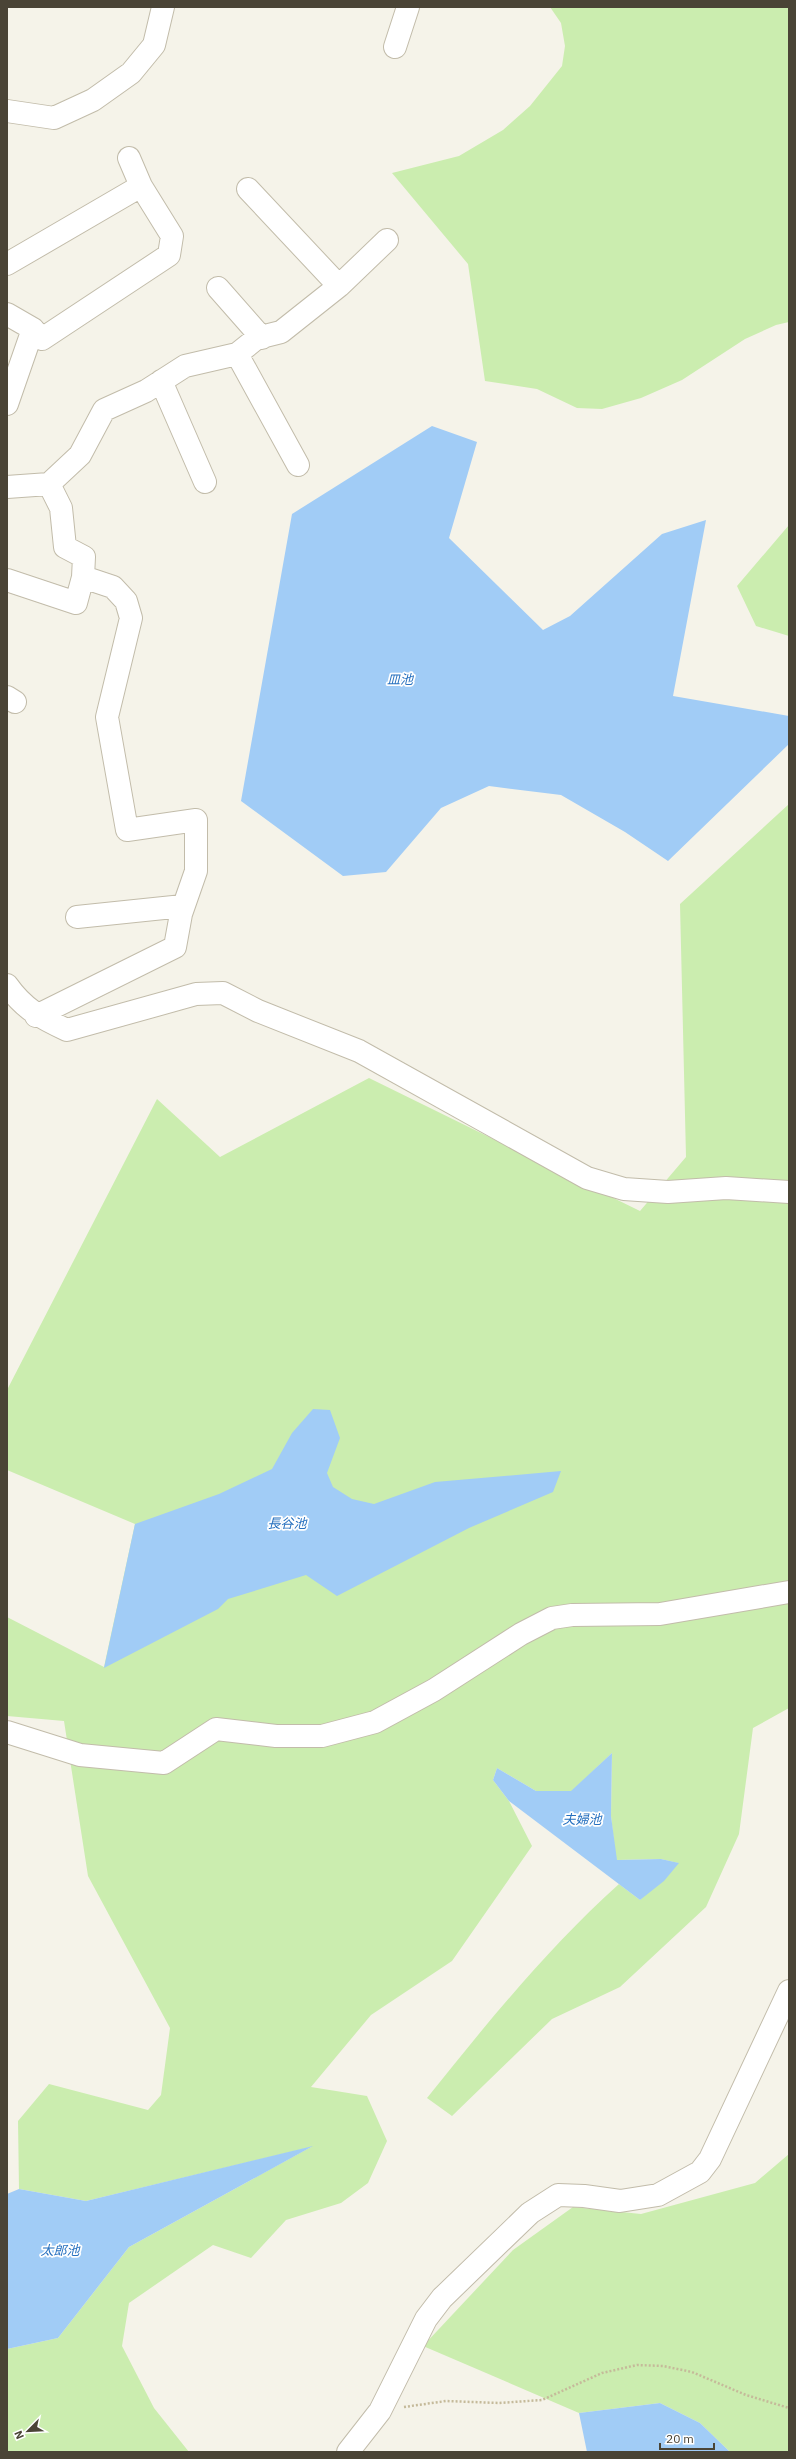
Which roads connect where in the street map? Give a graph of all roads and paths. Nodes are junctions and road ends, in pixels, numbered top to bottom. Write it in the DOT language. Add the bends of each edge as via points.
graph roads {
  1 [pos="163,7"];
  2 [pos="408,7"];
  3 [pos="395,47"];
  4 [pos="7,111"];
  5 [pos="130,158"];
  6 [pos="142,186"];
  7 [pos="248,189"];
  8 [pos="387,240"];
  9 [pos="7,264"];
  10 [pos="339,286"];
  11 [pos="218,288"];
  12 [pos="7,314"];
  13 [pos="33,330"];
  14 [pos="262,338"];
  15 [pos="237,354"];
  16 [pos="161,381"];
  17 [pos="7,404"];
  18 [pos="298,465"];
  19 [pos="205,482"];
  20 [pos="49,484"];
  21 [pos="7,487"];
  22 [pos="83,577"];
  23 [pos="7,580"];
  24 [pos="184,906"];
  25 [pos="77,916"];
  26 [pos="7,985"];
  27 [pos="36,1016"];
  28 [pos="789,1192"];
  29 [pos="789,1592"];
  30 [pos="7,1732"];
  31 [pos="789,1992"];
  32 [pos="789,2408"];
  33 [pos="380,2411"];
  34 [pos="348,2452"];
  1 -- 4 [label="street" via="154,45 131,73 93,100 54,118"];
  2 -- 3 [label="street"];
  5 -- 6 [label="street"];
  6 -- 9 [label="street"];
  6 -- 13 [label="street" via="172,236 169,255 42,339"];
  7 -- 10 [label="street"];
  8 -- 10 [label="street"];
  10 -- 14 [label="street" via="281,332"];
  11 -- 14 [label="street"];
  12 -- 13 [label="street"];
  13 -- 17 [label="street"];
  14 -- 15 [label="street" via="257,338"];
  15 -- 16 [label="street" via="186,366"];
  15 -- 18 [label="street"];
  16 -- 19 [label="street"];
  16 -- 20 [label="street" via="146,391 104,410 80,455"];
  20 -- 21 [label="street"];
  20 -- 22 [label="street" via="61,508 65,547 84,558"];
  22 -- 23 [label="street" via="76,603"];
  22 -- 24 [label="street" via="113,587 126,601 131,618 107,717 127,830 196,820 196,871"];
  24 -- 25 [label="street"];
  24 -- 27 [label="street" via="175,947"];
  26 -- 27 [label="street"];
  27 -- 28 [label="street" via="67,1030 196,994 223,993 258,1011 358,1051 587,1178 624,1189 653,1191 726,1188"];
  29 -- 30 [label="street" via="660,1614 572,1615 552,1618 521,1634 434,1690 375,1722 322,1736 276,1736 216,1729 164,1763 80,1755"];
  31 -- 33 [label="street" via="710,2158 700,2172 658,2195 620,2201 558,2195 530,2213 442,2298 426,2319"];
  32 -- 33 [label="path" via="746,2395 692,2372 663,2366 637,2365 602,2373 542,2400 500,2403 446,2401"];
  33 -- 34 [label="street"];
}
